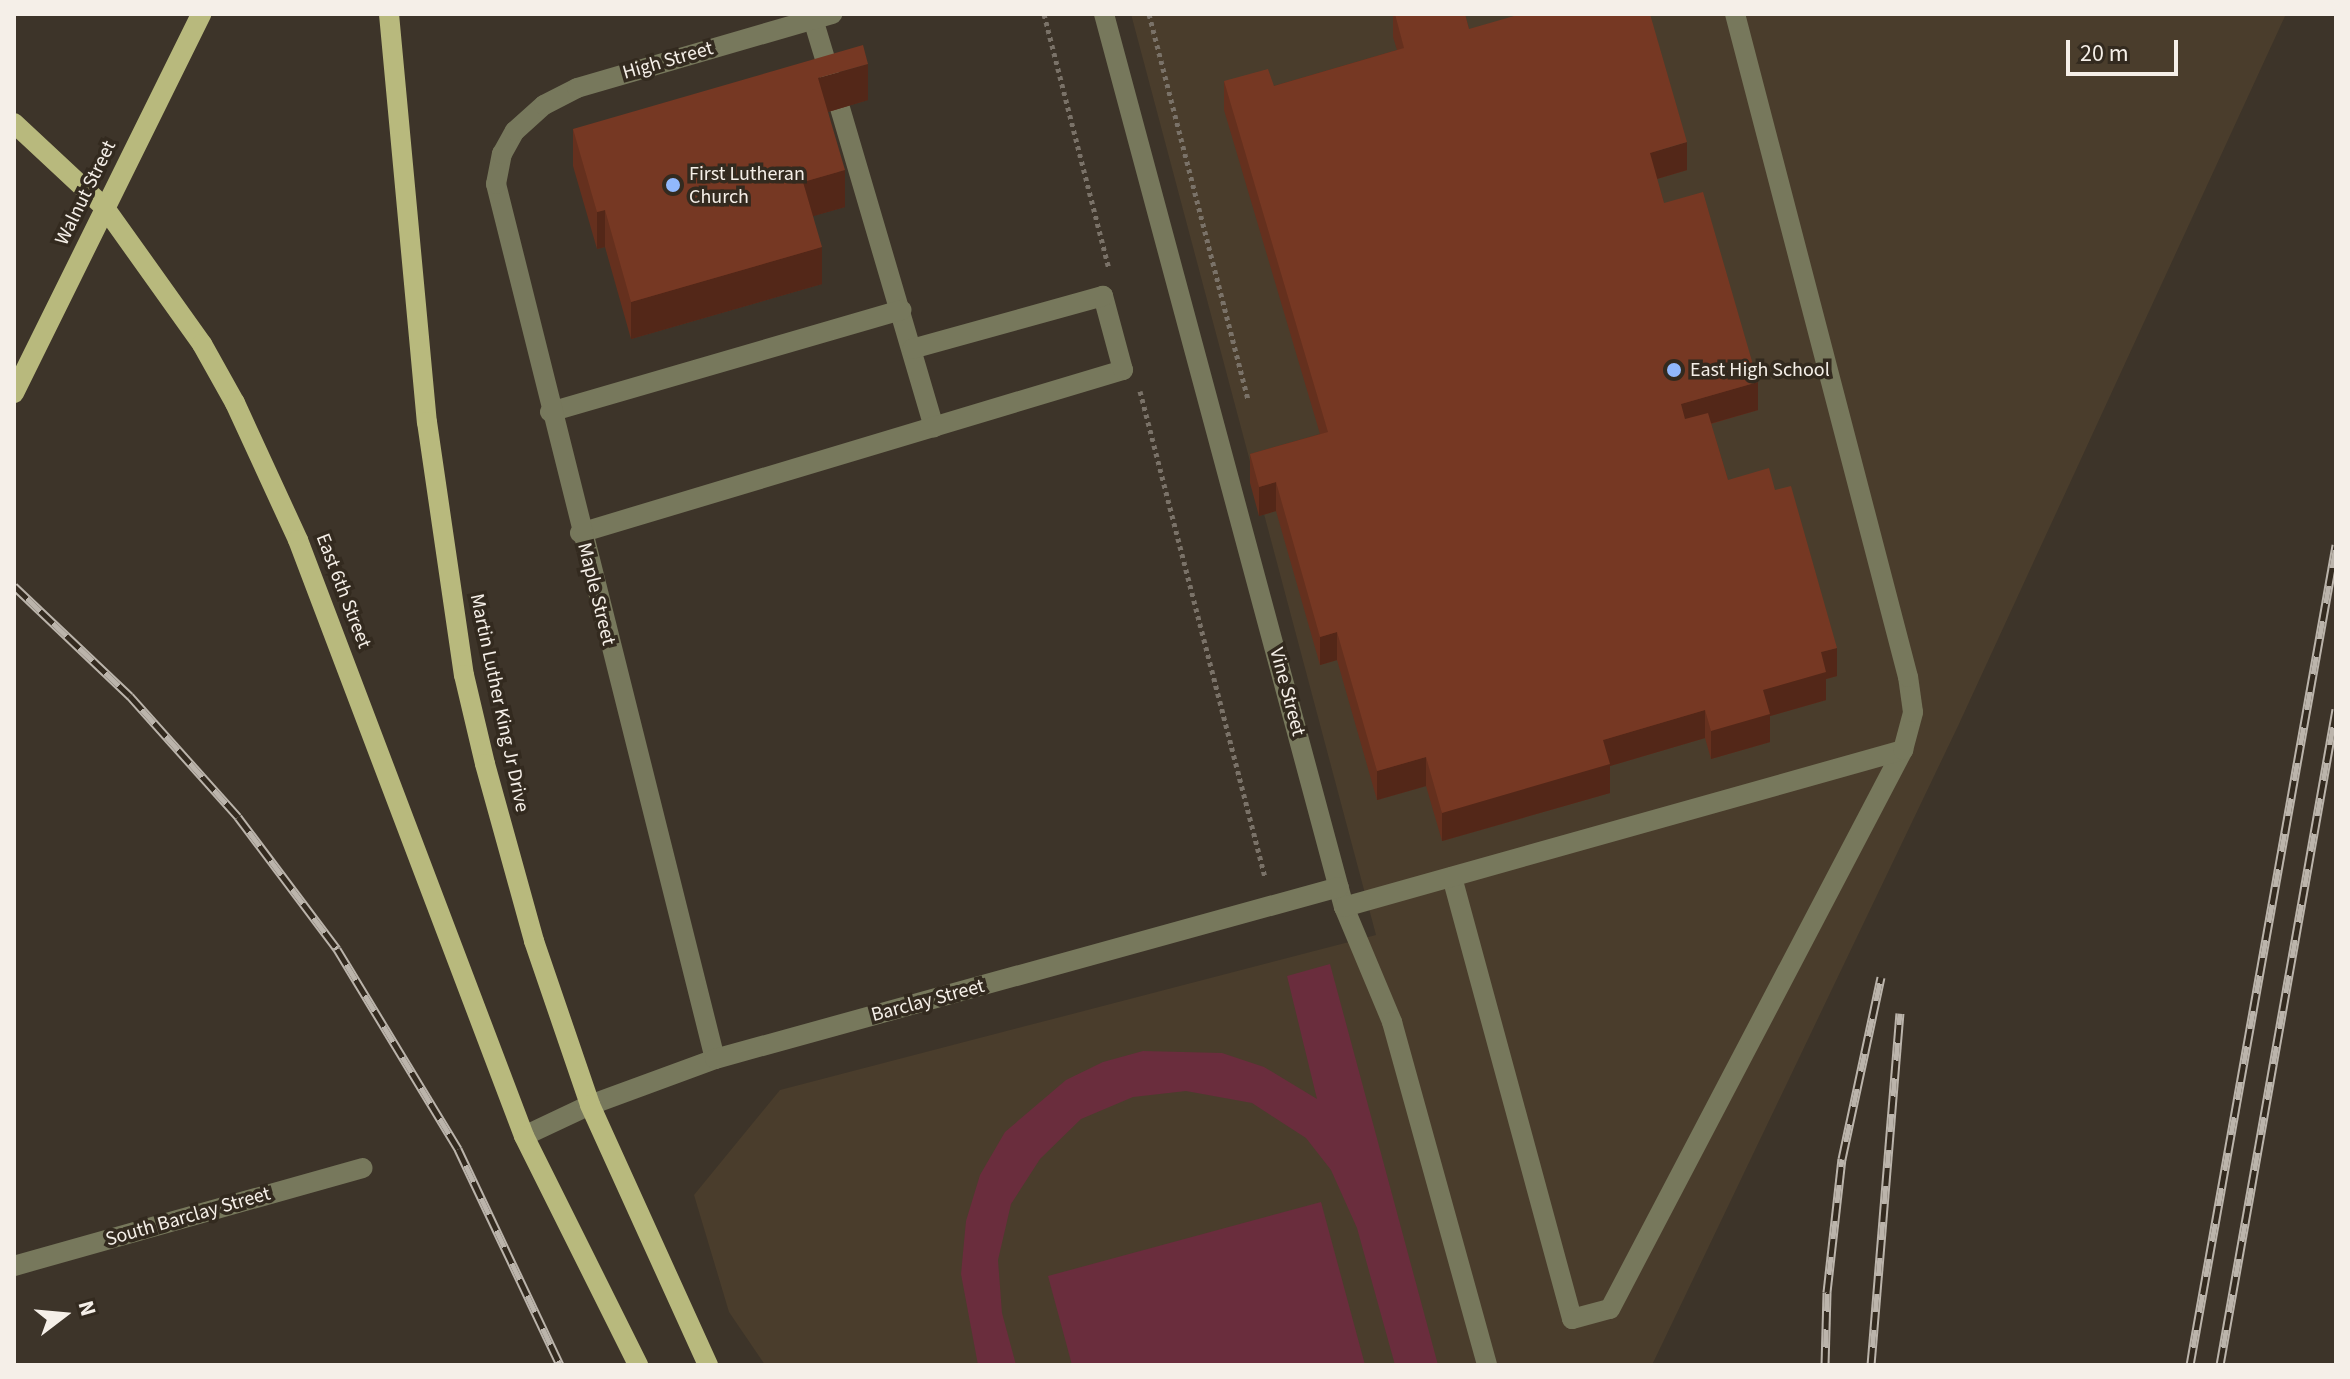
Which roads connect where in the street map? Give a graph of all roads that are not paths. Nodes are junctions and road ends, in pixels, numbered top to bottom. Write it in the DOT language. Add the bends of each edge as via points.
graph roads {
  1 [pos="201,14"];
  2 [pos="389,14"];
  3 [pos="1104,14"];
  4 [pos="1735,14"];
  5 [pos="822,17"];
  6 [pos="14,123"];
  7 [pos="515,131"];
  8 [pos="105,208"];
  9 [pos="901,310"];
  10 [pos="912,349"];
  11 [pos="15,386"];
  12 [pos="550,412"];
  13 [pos="934,427"];
  14 [pos="580,533"];
  15 [pos="1903,750"];
  16 [pos="1452,877"];
  17 [pos="1339,887"];
  18 [pos="1344,907"];
  19 [pos="715,1059"];
  20 [pos="590,1105"];
  21 [pos="524,1136"];
  22 [pos="362,1168"];
  23 [pos="14,1266"];
  24 [pos="638,1365"];
  25 [pos="708,1365"];
  26 [pos="1487,1365"];
  1 -- 8 [label="main road, Walnut Street"];
  2 -- 20 [label="main road, Martin Luther King Jr Drive" via="427,422 464,675 507,848"];
  3 -- 17 [label="street, Vine Street"];
  4 -- 15 [label="street" via="1908,677 1913,712"];
  5 -- 7 [label="street, High Street" via="577,88 544,105"];
  5 -- 9 [label="street" via="837,99"];
  6 -- 8 [label="main road, East 6th Street"];
  7 -- 12 [label="street, Maple Street" via="502,154 498,205"];
  8 -- 11 [label="main road, Walnut Street"];
  8 -- 21 [label="main road, East 6th Street" via="202,344 268,470"];
  9 -- 10 [label="street"];
  9 -- 12 [label="street"];
  10 -- 13 [label="street"];
  10 -- 13 [label="street" via="1103,296 1123,370"];
  12 -- 14 [label="street, Maple Street"];
  13 -- 14 [label="street"];
  14 -- 19 [label="street, Maple Street"];
  15 -- 16 [label="street"];
  15 -- 16 [label="street" via="1610,1309 1572,1319"];
  16 -- 18 [label="street"];
  17 -- 18 [label="street, Vine Street"];
  17 -- 19 [label="street, Barclay Street"];
  18 -- 26 [label="street, Vine Street" via="1392,1022"];
  19 -- 20 [label="street, Barclay Street"];
  20 -- 21 [label="street, Barclay Street"];
  20 -- 25 [label="main road, Martin Luther King Jr Drive"];
  21 -- 24 [label="main road"];
  22 -- 23 [label="street, South Barclay Street"];
}
